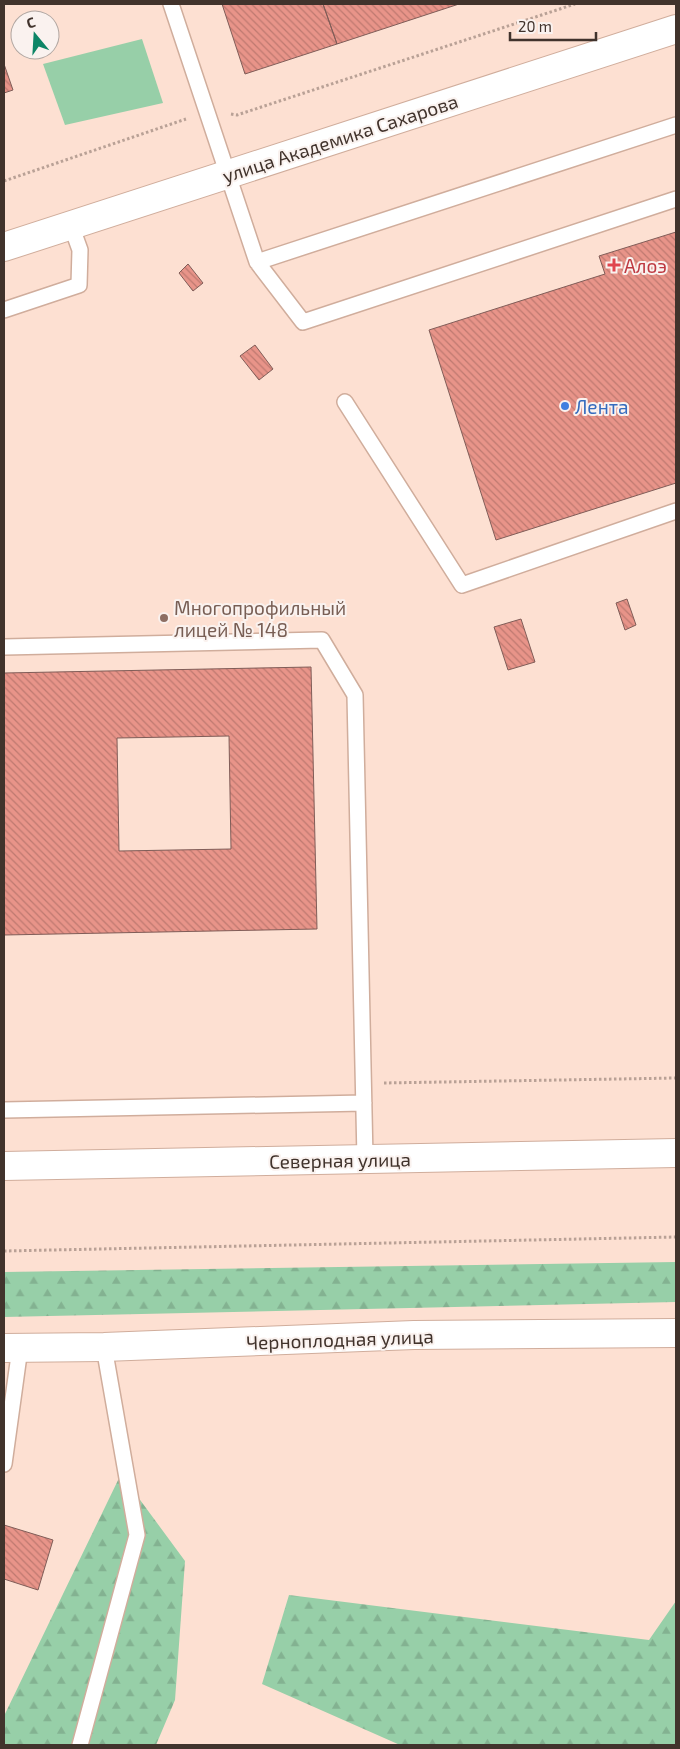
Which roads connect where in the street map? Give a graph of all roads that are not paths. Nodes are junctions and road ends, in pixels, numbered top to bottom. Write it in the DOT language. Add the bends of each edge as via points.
graph roads {
  1 [pos="171,4"];
  2 [pos="676,29"];
  3 [pos="676,126"];
  4 [pos="228,174"];
  5 [pos="676,199"];
  6 [pos="71,225"];
  7 [pos="4,247"];
  8 [pos="257,262"];
  9 [pos="4,310"];
  10 [pos="345,402"];
  11 [pos="676,511"];
  12 [pos="4,647"];
  13 [pos="364,1102"];
  14 [pos="4,1110"];
  15 [pos="676,1154"];
  16 [pos="365,1159"];
  17 [pos="4,1166"];
  18 [pos="676,1333"];
  19 [pos="104,1347"];
  20 [pos="12,1348"];
  21 [pos="4,1464"];
  22 [pos="80,1745"];
  1 -- 4 [label="lane"];
  2 -- 4 [label="street, улица Академика Сахарова"];
  3 -- 8 [label="lane"];
  4 -- 6 [label="street, улица Академика Сахарова"];
  4 -- 8 [label="lane"];
  5 -- 8 [label="lane" via="302,322"];
  6 -- 7 [label="street, улица Академика Сахарова"];
  6 -- 9 [label="lane" via="80,250 79,285"];
  10 -- 11 [label="lane" via="462,585"];
  12 -- 13 [label="lane" via="322,640 355,695"];
  13 -- 14 [label="lane"];
  13 -- 16 [label="lane"];
  15 -- 16 [label="street, Северная улица"];
  16 -- 17 [label="street, Северная улица"];
  18 -- 19 [label="street, Черноплодная улица" via="414,1335"];
  19 -- 20 [label="street, Черноплодная улица"];
  19 -- 22 [label="lane" via="138,1535"];
  20 -- 21 [label="lane"];
}
